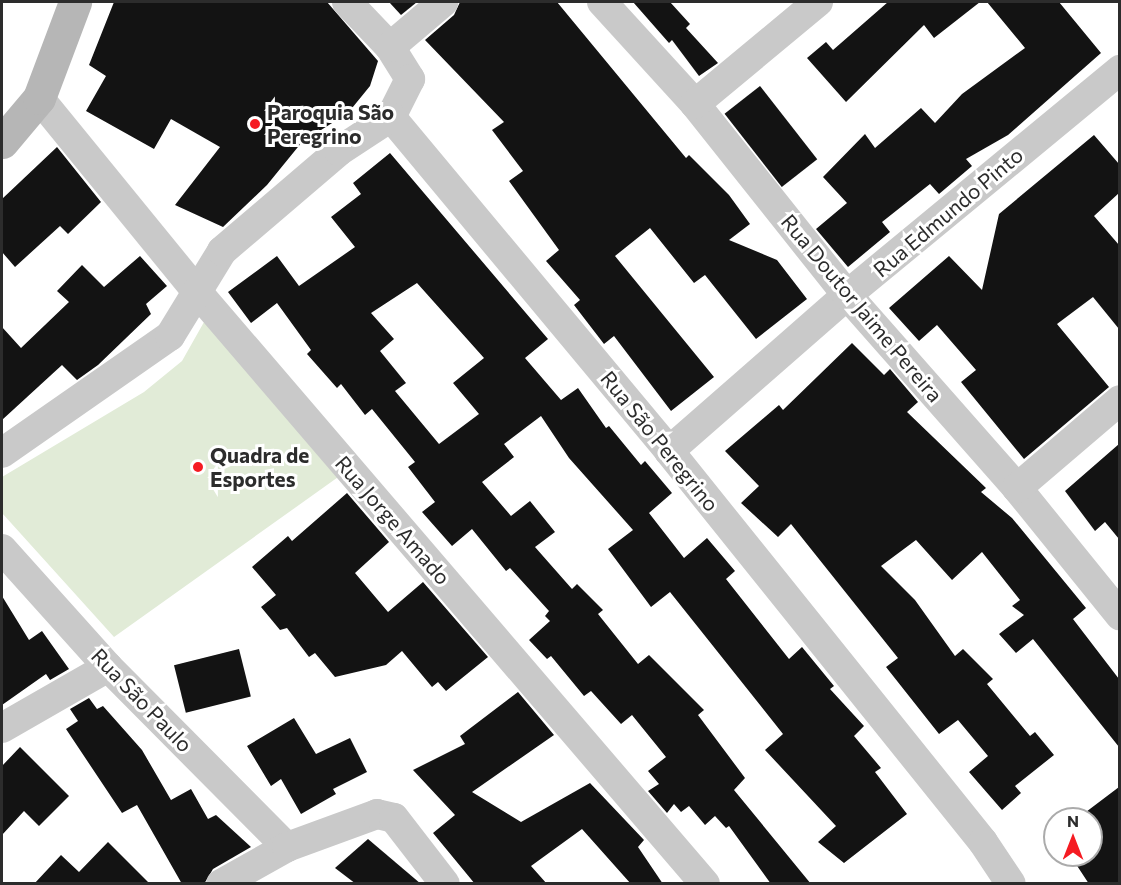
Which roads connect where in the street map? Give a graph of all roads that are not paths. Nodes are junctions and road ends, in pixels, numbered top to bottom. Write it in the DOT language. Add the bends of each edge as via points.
graph roads {
  1 [pos="75,2"];
  2 [pos="347,2"];
  3 [pos="443,2"];
  4 [pos="602,2"];
  5 [pos="819,2"];
  6 [pos="390,47"];
  7 [pos="1119,70"];
  8 [pos="39,98"];
  9 [pos="695,104"];
  10 [pos="391,117"];
  11 [pos="2,142"];
  12 [pos="199,294"];
  13 [pos="847,295"];
  14 [pos="1119,399"];
  15 [pos="669,451"];
  16 [pos="2,453"];
  17 [pos="1017,488"];
  18 [pos="2,549"];
  19 [pos="1119,615"];
  20 [pos="108,667"];
  21 [pos="2,728"];
  22 [pos="287,847"];
  23 [pos="220,884"];
  24 [pos="445,884"];
  25 [pos="705,884"];
  26 [pos="1011,884"];
  1 -- 8 [label="main road"];
  2 -- 6 [label="street"];
  3 -- 6 [label="street"];
  4 -- 9 [label="street, Rua Doutor Jaime Pereira"];
  5 -- 9 [label="street"];
  6 -- 10 [label="street" via="410,79"];
  7 -- 13 [label="street, Rua Edmundo Pinto"];
  8 -- 11 [label="main road"];
  8 -- 12 [label="street, Rua Jorge Amado"];
  9 -- 13 [label="street, Rua Doutor Jaime Pereira"];
  10 -- 12 [label="street" via="339,151 222,251"];
  10 -- 15 [label="street, Rua São Peregrino"];
  12 -- 16 [label="street" via="170,336"];
  12 -- 25 [label="street, Rua Jorge Amado"];
  13 -- 15 [label="street, Rua Edmundo Pinto"];
  13 -- 17 [label="street, Rua Doutor Jaime Pereira"];
  14 -- 17 [label="street"];
  15 -- 26 [label="street, Rua São Peregrino" via="983,842"];
  17 -- 19 [label="street, Rua Doutor Jaime Pereira"];
  18 -- 20 [label="street, Rua São Paulo"];
  20 -- 21 [label="street"];
  20 -- 22 [label="street, Rua São Paulo"];
  22 -- 23 [label="street"];
  22 -- 24 [label="street" via="377,814 394,818"];
}
